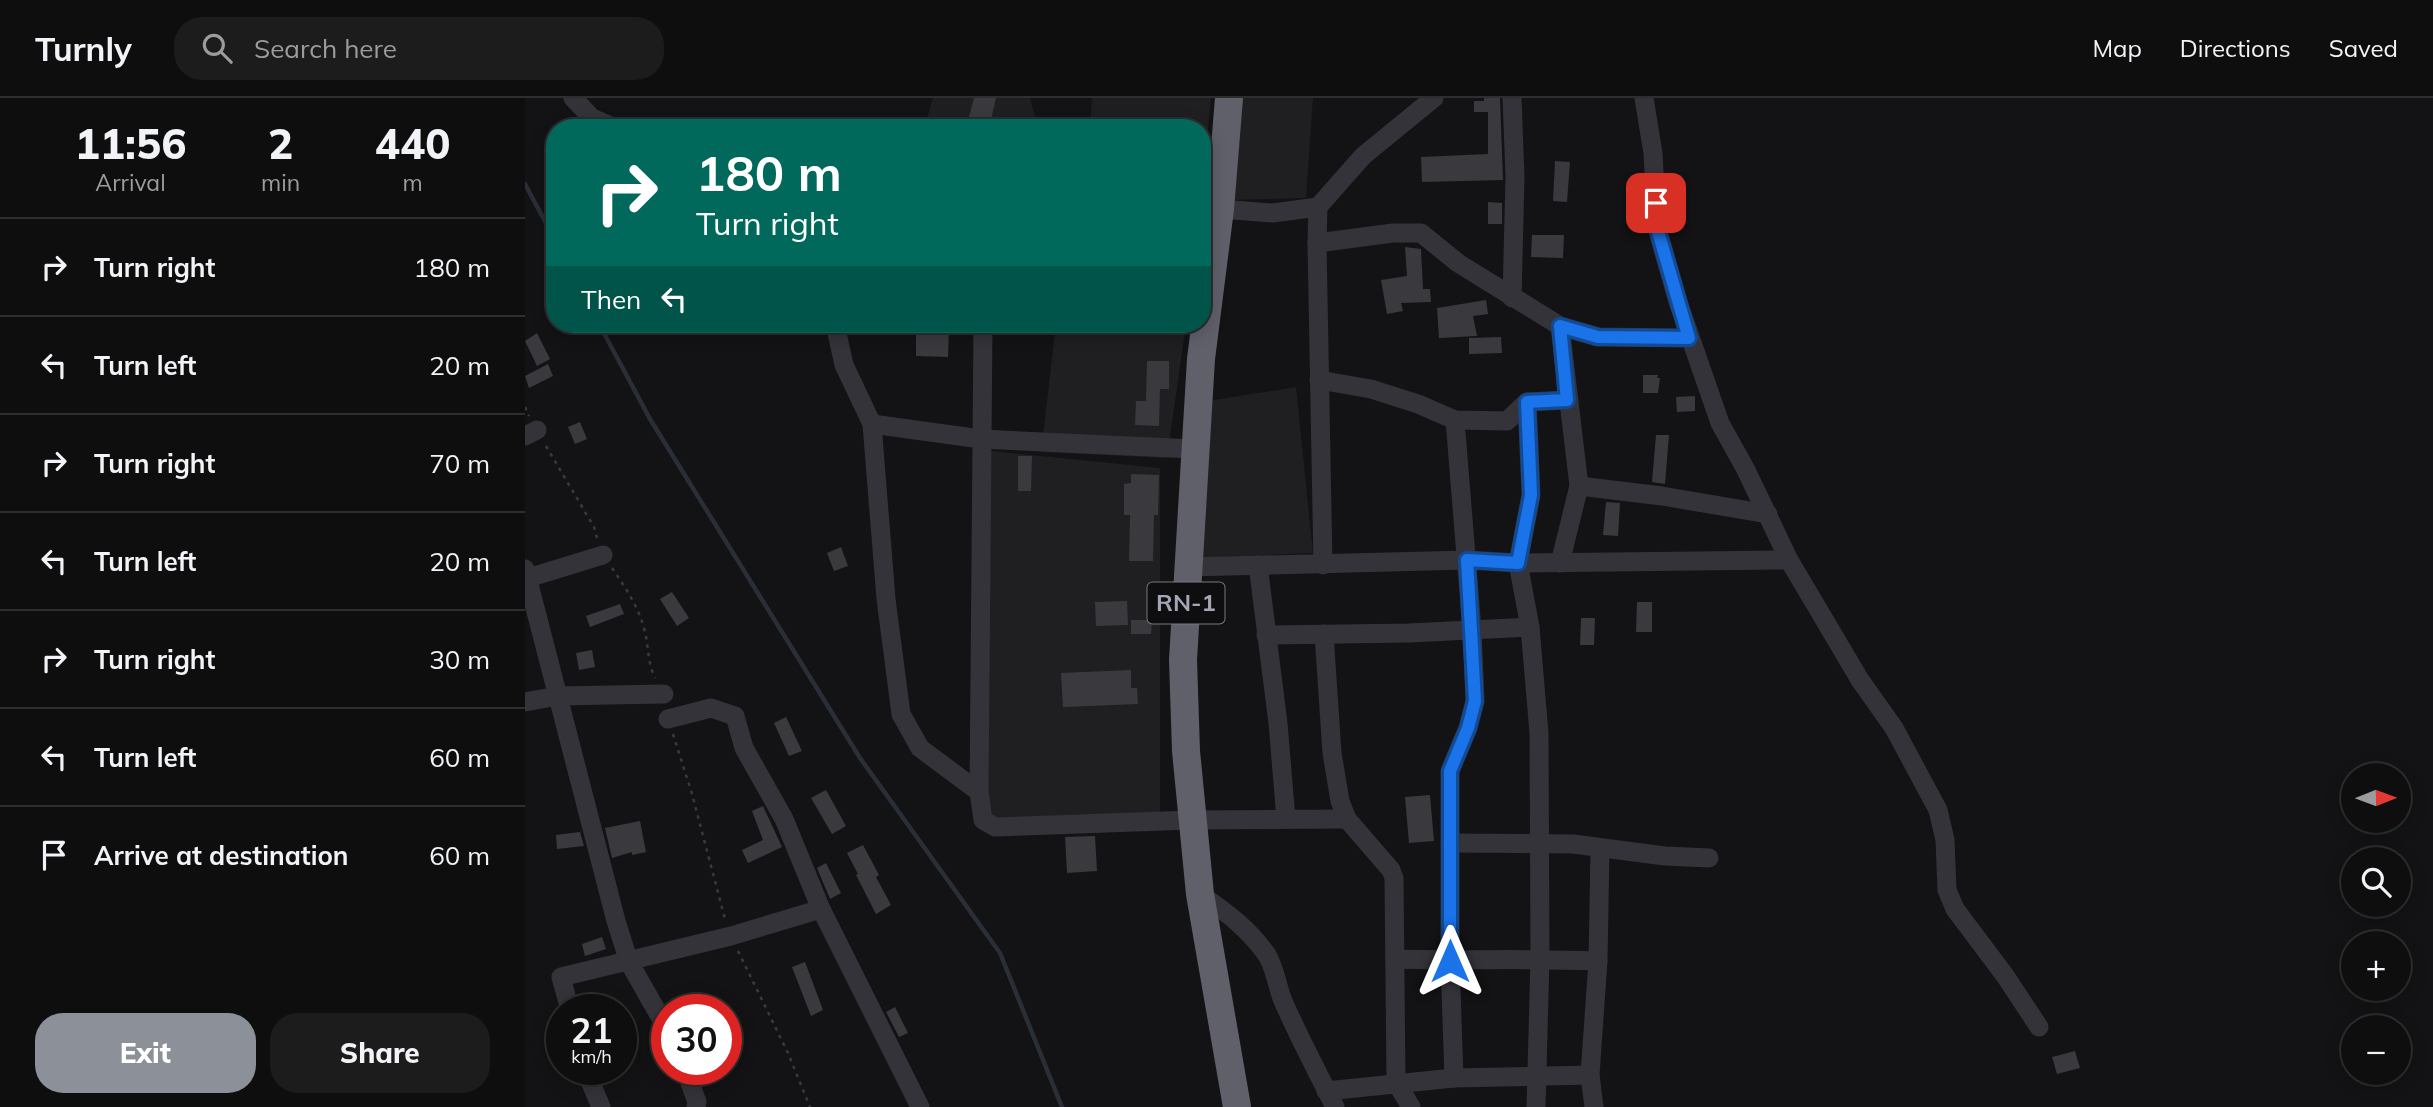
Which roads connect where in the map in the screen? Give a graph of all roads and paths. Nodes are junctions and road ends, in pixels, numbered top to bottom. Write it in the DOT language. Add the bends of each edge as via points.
graph roads {
  1 [pos="573,98"];
  2 [pos="1229,98"];
  3 [pos="1434,98"];
  4 [pos="1512,98"];
  5 [pos="1644,98"];
  6 [pos="594,119"];
  7 [pos="1318,207"];
  8 [pos="1220,209"];
  9 [pos="1317,243"];
  10 [pos="1211,253"];
  11 [pos="1512,298"];
  12 [pos="1560,326"];
  13 [pos="837,333"];
  14 [pos="983,333"];
  15 [pos="1203,333"];
  16 [pos="1689,338"];
  17 [pos="1319,380"];
  18 [pos="1567,400"];
  19 [pos="1527,402"];
  20 [pos="525,407"];
  21 [pos="1455,420"];
  22 [pos="872,424"];
  23 [pos="531,433"];
  24 [pos="981,439"];
  25 [pos="1194,449"];
  26 [pos="1579,486"];
  27 [pos="1768,514"];
  28 [pos="603,555"];
  29 [pos="1467,560"];
  30 [pos="1789,560"];
  31 [pos="1518,563"];
  32 [pos="1560,563"];
  33 [pos="1258,565"];
  34 [pos="1323,565"];
  35 [pos="1187,567"];
  36 [pos="526,575"];
  37 [pos="1530,627"];
  38 [pos="1472,630"];
  39 [pos="1324,634"];
  40 [pos="1266,635"];
  41 [pos="664,694"];
  42 [pos="558,696"];
  43 [pos="525,702"];
  44 [pos="668,719"];
  45 [pos="979,792"];
  46 [pos="1286,819"];
  47 [pos="1347,819"];
  48 [pos="1191,820"];
  49 [pos="1540,842"];
  50 [pos="1450,843"];
  51 [pos="1600,849"];
  52 [pos="1709,858"];
  53 [pos="1200,894"];
  54 [pos="821,909"];
  55 [pos="731,936"];
  56 [pos="1540,958"];
  57 [pos="1396,959"];
  58 [pos="1450,961"];
  59 [pos="1598,961"];
  60 [pos="629,962"];
  61 [pos="566,994"];
  62 [pos="651,1001"];
  63 [pos="2039,1027"];
  64 [pos="1537,1075"];
  65 [pos="1590,1075"];
  66 [pos="1454,1077"];
  67 [pos="1396,1082"];
  68 [pos="592,1085"];
  69 [pos="691,1085"];
  70 [pos="1331,1099"];
  71 [pos="601,1107"];
  72 [pos="696,1107"];
  73 [pos="810,1107"];
  74 [pos="919,1107"];
  75 [pos="1237,1107"];
  76 [pos="1411,1107"];
  77 [pos="1536,1107"];
  78 [pos="1594,1107"];
  1 -- 6 [label="street"];
  2 -- 8 [label="highway, RN-1"];
  3 -- 7 [label="street" via="1363,156"];
  4 -- 11 [label="street"];
  5 -- 16 [label="street" via="1657,228"];
  7 -- 8 [label="street" via="1273,212"];
  7 -- 9 [label="street"];
  8 -- 10 [label="highway, RN-1"];
  9 -- 11 [label="street" via="1421,233"];
  9 -- 17 [label="street"];
  11 -- 12 [label="street"];
  12 -- 16 [label="street" via="1598,337"];
  12 -- 18 [label="street"];
  13 -- 22 [label="street" via="844,365"];
  14 -- 24 [label="street"];
  15 -- 25 [label="highway, RN-1"];
  16 -- 27 [label="street" via="1720,423"];
  17 -- 21 [label="street" via="1371,389"];
  17 -- 34 [label="street"];
  18 -- 19 [label="street"];
  18 -- 26 [label="street"];
  19 -- 21 [label="street" via="1507,421"];
  19 -- 31 [label="street" via="1531,495"];
  20 -- 23 [label="path"];
  21 -- 29 [label="street"];
  22 -- 24 [label="street"];
  22 -- 45 [label="street" via="901,714 920,748"];
  23 -- 28 [label="path" via="594,527"];
  24 -- 25 [label="street"];
  24 -- 45 [label="street"];
  25 -- 35 [label="highway, RN-1"];
  26 -- 27 [label="street"];
  26 -- 32 [label="street"];
  27 -- 30 [label="street"];
  28 -- 36 [label="street"];
  28 -- 41 [label="path" via="628,590 644,627 651,669"];
  29 -- 31 [label="street"];
  29 -- 34 [label="street"];
  29 -- 38 [label="street"];
  30 -- 32 [label="street"];
  30 -- 63 [label="street" via="1860,680 1894,727 1938,810 1945,840 1947,890 1955,909"];
  31 -- 32 [label="street"];
  31 -- 37 [label="street"];
  33 -- 34 [label="street"];
  33 -- 35 [label="street"];
  33 -- 40 [label="street"];
  35 -- 48 [label="highway, RN-1" via="1183,660"];
  36 -- 42 [label="street"];
  37 -- 38 [label="street"];
  37 -- 49 [label="street" via="1539,733"];
  38 -- 39 [label="street"];
  38 -- 50 [label="street" via="1475,701 1450,771"];
  39 -- 40 [label="street"];
  39 -- 47 [label="street" via="1332,753"];
  40 -- 46 [label="street"];
  41 -- 42 [label="street"];
  42 -- 43 [label="street"];
  42 -- 60 [label="street"];
  44 -- 54 [label="street" via="711,708 735,716 744,748 784,819"];
  44 -- 55 [label="path"];
  45 -- 48 [label="street" via="983,820 995,827"];
  46 -- 47 [label="street"];
  46 -- 48 [label="street"];
  47 -- 57 [label="street" via="1394,878"];
  48 -- 53 [label="highway, RN-1"];
  49 -- 50 [label="street"];
  49 -- 51 [label="street"];
  49 -- 56 [label="street"];
  50 -- 58 [label="street"];
  51 -- 52 [label="street"];
  51 -- 59 [label="street"];
  53 -- 70 [label="street" via="1240,923 1269,958 1295,1028"];
  53 -- 75 [label="highway, RN-1"];
  54 -- 55 [label="street"];
  54 -- 74 [label="street"];
  55 -- 60 [label="street"];
  55 -- 73 [label="path"];
  56 -- 58 [label="street"];
  56 -- 59 [label="street"];
  56 -- 64 [label="street"];
  57 -- 58 [label="street"];
  57 -- 67 [label="street"];
  58 -- 66 [label="street"];
  59 -- 65 [label="street"];
  60 -- 61 [label="street" via="561,977"];
  60 -- 62 [label="street"];
  64 -- 65 [label="street"];
  64 -- 66 [label="street"];
  64 -- 77 [label="street"];
  65 -- 78 [label="street"];
  66 -- 67 [label="street"];
  67 -- 70 [label="street"];
  67 -- 76 [label="street"];
  68 -- 71 [label="street"];
  69 -- 72 [label="street"];
}
